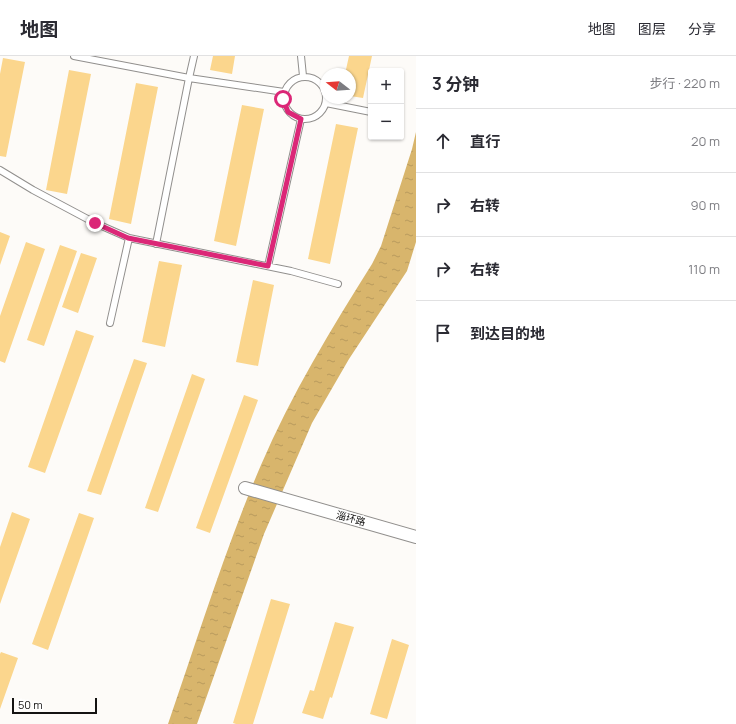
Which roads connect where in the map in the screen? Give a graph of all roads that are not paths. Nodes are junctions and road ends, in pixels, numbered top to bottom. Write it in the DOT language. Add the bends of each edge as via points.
graph roads {
  1 [pos="74,56"];
  2 [pos="194,56"];
  3 [pos="301,56"];
  4 [pos="303,76"];
  5 [pos="189,78"];
  6 [pos="320,83"];
  7 [pos="284,92"];
  8 [pos="325,104"];
  9 [pos="331,104"];
  10 [pos="368,111"];
  11 [pos="301,119"];
  12 [pos="0,170"];
  13 [pos="128,238"];
  14 [pos="156,244"];
  15 [pos="268,266"];
  16 [pos="338,284"];
  17 [pos="110,323"];
  18 [pos="245,488"];
  19 [pos="416,537"];
  1 -- 5 [label="lane"];
  2 -- 5 [label="lane"];
  3 -- 4 [label="lane"];
  4 -- 6 [label="lane" via="311,77"];
  4 -- 7 [label="lane" via="288,84"];
  5 -- 7 [label="lane"];
  5 -- 14 [label="lane"];
  7 -- 11 [label="lane" via="283,99 288,112"];
  8 -- 11 [label="lane" via="316,116"];
  9 -- 10 [label="lane"];
  11 -- 15 [label="lane"];
  12 -- 13 [label="lane" via="81,216"];
  13 -- 14 [label="lane"];
  13 -- 17 [label="lane"];
  14 -- 15 [label="lane"];
  15 -- 16 [label="lane"];
  18 -- 19 [label="street, 淄环路"];
}
